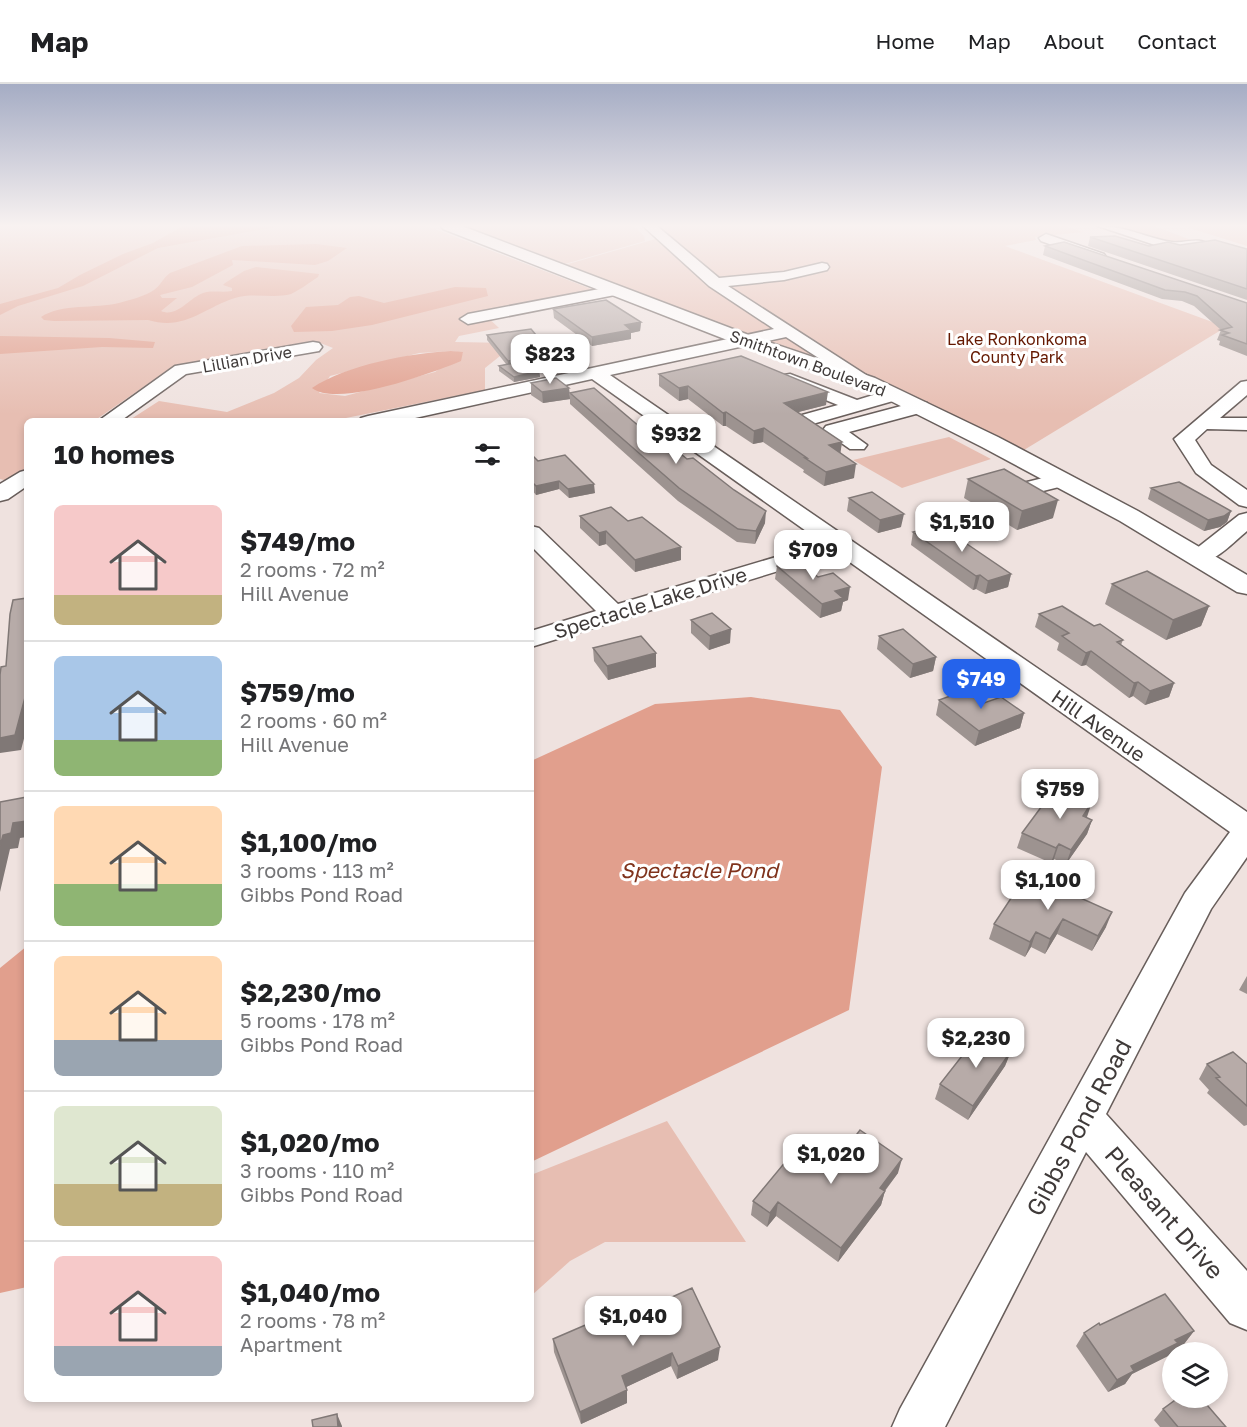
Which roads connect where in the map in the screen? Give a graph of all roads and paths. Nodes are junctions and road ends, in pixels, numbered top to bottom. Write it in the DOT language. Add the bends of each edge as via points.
graph roads {
  1 [pos="609,289"];
  2 [pos="723,289"];
  3 [pos="615,291"];
  4 [pos="468,319"];
  5 [pos="790,330"];
  6 [pos="747,341"];
  7 [pos="313,347"];
  8 [pos="717,348"];
  9 [pos="706,366"];
  10 [pos="771,371"];
  11 [pos="597,374"];
  12 [pos="867,382"];
  13 [pos="1247,386"];
  14 [pos="894,395"];
  15 [pos="856,406"];
  16 [pos="920,407"];
  17 [pos="413,417"];
  18 [pos="112,418"];
  19 [pos="809,419"];
  20 [pos="1202,423"];
  21 [pos="1247,424"];
  22 [pos="857,445"];
  23 [pos="24,478"];
  24 [pos="1059,480"];
  25 [pos="1027,489"];
  26 [pos="0,494"];
  27 [pos="1247,500"];
  28 [pos="1247,520"];
  29 [pos="534,536"];
  30 [pos="838,544"];
  31 [pos="1200,557"];
  32 [pos="1247,586"];
  33 [pos="613,614"];
  34 [pos="534,638"];
  35 [pos="1247,828"];
  36 [pos="1247,833"];
  37 [pos="1083,1118"];
  38 [pos="1247,1306"];
  39 [pos="918,1427"];
  1 -- 3 [label="main road, Smithtown Boulevard"];
  2 -- 5 [label="street"];
  3 -- 4 [label="street"];
  3 -- 6 [label="main road, Smithtown Boulevard"];
  5 -- 6 [label="street"];
  5 -- 12 [label="street"];
  6 -- 8 [label="street"];
  6 -- 12 [label="main road, Smithtown Boulevard"];
  7 -- 18 [label="street, Lillian Drive" via="181,370"];
  8 -- 9 [label="street" via="739,357"];
  8 -- 11 [label="street"];
  10 -- 15 [label="street"];
  11 -- 17 [label="street"];
  11 -- 30 [label="street, Hill Avenue"];
  12 -- 14 [label="main road, Smithtown Boulevard"];
  13 -- 20 [label="street"];
  14 -- 15 [label="street"];
  14 -- 16 [label="main road, Smithtown Boulevard"];
  15 -- 19 [label="street"];
  16 -- 22 [label="street" via="833,430"];
  16 -- 24 [label="main road, Smithtown Boulevard"];
  20 -- 21 [label="street"];
  20 -- 27 [label="street" via="1184,439 1203,469"];
  23 -- 26 [label="street"];
  24 -- 25 [label="street"];
  24 -- 31 [label="main road, Smithtown Boulevard"];
  28 -- 31 [label="street"];
  29 -- 33 [label="street"];
  30 -- 33 [label="street, Spectacle Lake Drive"];
  30 -- 35 [label="street, Hill Avenue"];
  31 -- 32 [label="main road, Smithtown Boulevard"];
  33 -- 34 [label="street, Spectacle Lake Drive"];
  36 -- 37 [label="street, Gibbs Pond Road" via="1197,902"];
  37 -- 38 [label="street, Pleasant Drive"];
  37 -- 39 [label="street, Gibbs Pond Road"];
}
